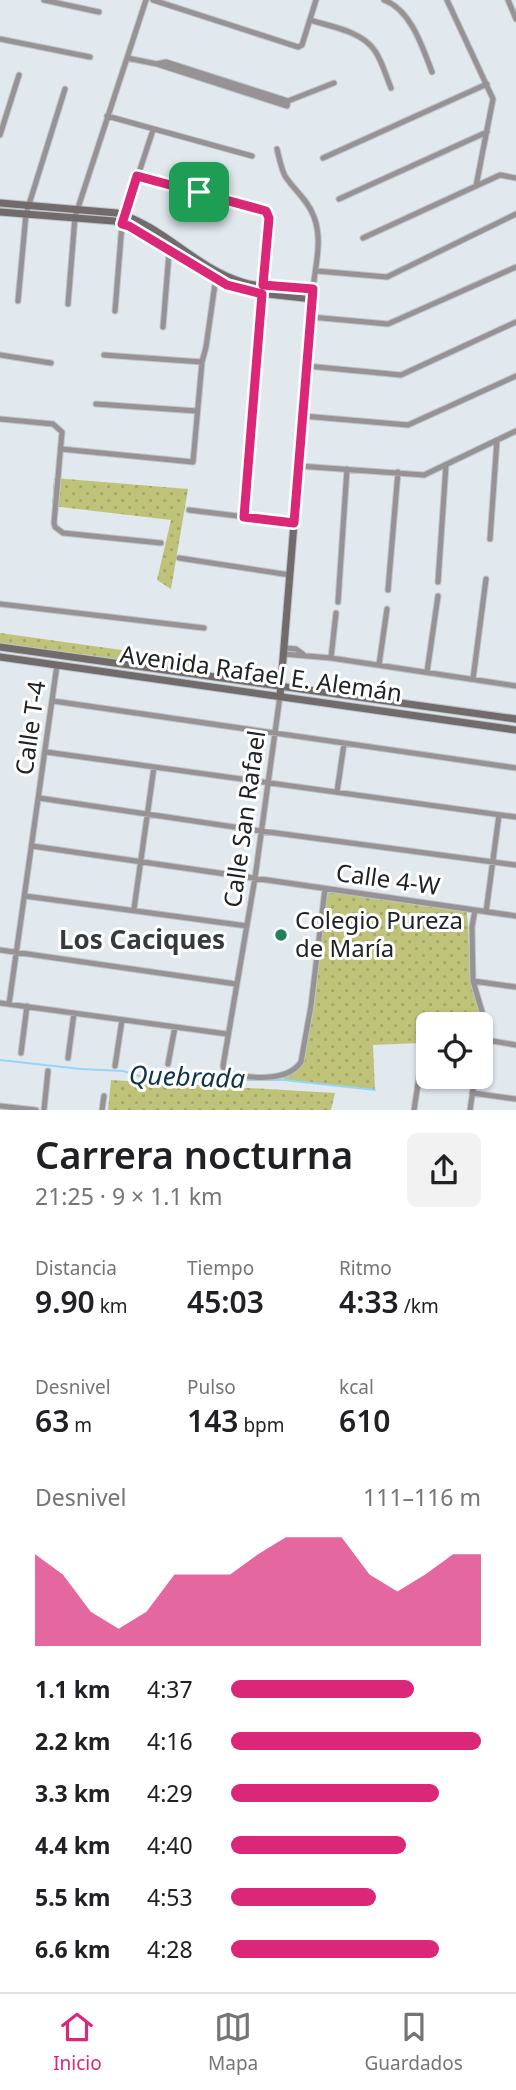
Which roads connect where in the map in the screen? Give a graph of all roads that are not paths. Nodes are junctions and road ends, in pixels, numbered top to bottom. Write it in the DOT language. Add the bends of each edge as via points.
graph roads {
  1 [pos="44,0"];
  2 [pos="146,0"];
  3 [pos="153,0"];
  4 [pos="316,0"];
  5 [pos="384,0"];
  6 [pos="447,0"];
  7 [pos="508,0"];
  8 [pos="76,3"];
  9 [pos="99,12"];
  10 [pos="516,19"];
  11 [pos="310,20"];
  12 [pos="0,39"];
  13 [pos="90,57"];
  14 [pos="127,58"];
  15 [pos="432,72"];
  16 [pos="19,75"];
  17 [pos="334,83"];
  18 [pos="487,84"];
  19 [pos="391,88"];
  20 [pos="65,89"];
  21 [pos="107,116"];
  22 [pos="153,130"];
  23 [pos="487,132"];
  24 [pos="0,135"];
  25 [pos="277,149"];
  26 [pos="253,156"];
  27 [pos="323,158"];
  28 [pos="137,176"];
  29 [pos="516,178"];
  30 [pos="476,187"];
  31 [pos="339,199"];
  32 [pos="0,203"];
  33 [pos="78,209"];
  34 [pos="27,210"];
  35 [pos="0,212"];
  36 [pos="516,214"];
  37 [pos="125,215"];
  38 [pos="75,217"];
  39 [pos="122,224"];
  40 [pos="363,238"];
  41 [pos="170,241"];
  42 [pos="169,250"];
  43 [pos="516,267"];
  44 [pos="317,271"];
  45 [pos="217,275"];
  46 [pos="313,289"];
  47 [pos="263,290"];
  48 [pos="313,299"];
  49 [pos="18,301"];
  50 [pos="68,304"];
  51 [pos="115,310"];
  52 [pos="311,317"];
  53 [pos="516,322"];
  54 [pos="163,327"];
  55 [pos="0,355"];
  56 [pos="104,355"];
  57 [pos="202,362"];
  58 [pos="51,363"];
  59 [pos="307,366"];
  60 [pos="516,376"];
  61 [pos="96,404"];
  62 [pos="197,411"];
  63 [pos="303,416"];
  64 [pos="0,419"];
  65 [pos="516,431"];
  66 [pos="497,440"];
  67 [pos="61,449"];
  68 [pos="446,465"];
  69 [pos="299,466"];
  70 [pos="347,469"];
  71 [pos="398,472"];
  72 [pos="189,510"];
  73 [pos="244,517"];
  74 [pos="294,523"];
  75 [pos="491,539"];
  76 [pos="161,543"];
  77 [pos="179,558"];
  78 [pos="290,575"];
  79 [pos="486,579"];
  80 [pos="438,582"];
  81 [pos="388,590"];
  82 [pos="438,596"];
  83 [pos="338,602"];
  84 [pos="0,604"];
  85 [pos="387,609"];
  86 [pos="336,613"];
  87 [pos="204,628"];
  88 [pos="0,648"];
  89 [pos="284,651"];
  90 [pos="0,657"];
  91 [pos="331,657"];
  92 [pos="57,665"];
  93 [pos="379,665"];
  94 [pos="427,672"];
  95 [pos="473,679"];
  96 [pos="516,686"];
  97 [pos="281,687"];
  98 [pos="280,696"];
  99 [pos="53,701"];
  100 [pos="516,719"];
  101 [pos="516,730"];
  102 [pos="276,733"];
  103 [pos="344,744"];
  104 [pos="46,752"];
  105 [pos="154,766"];
  106 [pos="516,768"];
  107 [pos="268,782"];
  108 [pos="337,792"];
  109 [pos="39,798"];
  110 [pos="148,814"];
  111 [pos="499,815"];
  112 [pos="516,817"];
  113 [pos="261,831"];
  114 [pos="32,846"];
  115 [pos="141,862"];
  116 [pos="493,862"];
  117 [pos="516,865"];
  118 [pos="255,877"];
  119 [pos="325,889"];
  120 [pos="25,895"];
  121 [pos="134,909"];
  122 [pos="468,909"];
  123 [pos="475,910"];
  124 [pos="486,912"];
  125 [pos="516,916"];
  126 [pos="247,926"];
  127 [pos="472,928"];
  128 [pos="0,950"];
  129 [pos="16,952"];
  130 [pos="473,981"];
  131 [pos="236,984"];
  132 [pos="516,986"];
  133 [pos="0,1003"];
  134 [pos="9,1004"];
  135 [pos="27,1006"];
  136 [pos="483,1012"];
  137 [pos="74,1013"];
  138 [pos="122,1020"];
  139 [pos="175,1027"];
  140 [pos="228,1034"];
  141 [pos="493,1041"];
  142 [pos="516,1045"];
  143 [pos="21,1053"];
  144 [pos="68,1058"];
  145 [pos="168,1064"];
  146 [pos="116,1066"];
  147 [pos="48,1071"];
  148 [pos="417,1089"];
  149 [pos="473,1089"];
  150 [pos="472,1093"];
  151 [pos="104,1096"];
  152 [pos="516,1099"];
  153 [pos="0,1105"];
  154 [pos="36,1110"];
  155 [pos="44,1110"];
  156 [pos="102,1110"];
  157 [pos="414,1110"];
  158 [pos="470,1110"];
  1 -- 8 [label="street"];
  2 -- 14 [label="street"];
  3 -- 11 [label="street" via="298,47"];
  4 -- 11 [label="street"];
  5 -- 15 [label="street" via="397,5 406,17"];
  6 -- 18 [label="street"];
  7 -- 10 [label="street"];
  8 -- 9 [label="street"];
  11 -- 19 [label="street" via="366,41 376,52"];
  12 -- 13 [label="street"];
  14 -- 17 [label="street" via="288,101"];
  14 -- 21 [label="street"];
  16 -- 24 [label="street"];
  18 -- 23 [label="street" via="493,99"];
  18 -- 27 [label="street"];
  20 -- 34 [label="street"];
  21 -- 22 [label="street"];
  21 -- 33 [label="street"];
  22 -- 26 [label="street"];
  22 -- 28 [label="street"];
  23 -- 30 [label="street"];
  23 -- 31 [label="street"];
  25 -- 44 [label="street" via="285,176 314,215"];
  28 -- 37 [label="street"];
  28 -- 47 [label="street" via="266,211"];
  29 -- 30 [label="street" via="500,175"];
  30 -- 40 [label="street"];
  32 -- 34 [label="main road"];
  33 -- 34 [label="main road"];
  33 -- 37 [label="main road"];
  33 -- 38 [label="street"];
  34 -- 35 [label="main road"];
  34 -- 38 [label="main road"];
  34 -- 49 [label="street"];
  36 -- 44 [label="street" via="387,277"];
  37 -- 39 [label="street"];
  37 -- 41 [label="main road"];
  38 -- 39 [label="main road"];
  38 -- 50 [label="street"];
  39 -- 42 [label="main road"];
  39 -- 51 [label="street"];
  41 -- 42 [label="street"];
  41 -- 45 [label="main road"];
  42 -- 45 [label="main road"];
  42 -- 54 [label="street"];
  43 -- 52 [label="street" via="388,324"];
  44 -- 46 [label="street"];
  45 -- 47 [label="main road"];
  45 -- 57 [label="street"];
  46 -- 47 [label="main road"];
  46 -- 48 [label="main road"];
  47 -- 48 [label="main road"];
  47 -- 73 [label="street"];
  48 -- 52 [label="main road"];
  52 -- 59 [label="main road"];
  53 -- 59 [label="street" via="401,375"];
  55 -- 58 [label="street"];
  56 -- 57 [label="street"];
  57 -- 62 [label="street"];
  59 -- 63 [label="main road"];
  60 -- 63 [label="street" via="408,425"];
  61 -- 62 [label="street"];
  62 -- 67 [label="street" via="193,461"];
  63 -- 69 [label="main road"];
  64 -- 67 [label="street" via="57,426 62,432"];
  65 -- 66 [label="street"];
  66 -- 68 [label="street"];
  66 -- 75 [label="street"];
  67 -- 76 [label="street" via="55,527 63,533"];
  68 -- 71 [label="street" via="424,475"];
  68 -- 80 [label="street"];
  69 -- 70 [label="street"];
  69 -- 74 [label="main road"];
  70 -- 71 [label="street"];
  70 -- 83 [label="street"];
  71 -- 81 [label="street"];
  72 -- 73 [label="street"];
  73 -- 74 [label="street"];
  74 -- 78 [label="main road"];
  77 -- 78 [label="street"];
  78 -- 89 [label="main road"];
  79 -- 95 [label="street"];
  82 -- 94 [label="street"];
  84 -- 87 [label="street"];
  85 -- 93 [label="street"];
  86 -- 91 [label="street"];
  88 -- 97 [label="main road, Avenida Rafael E. Alemán"];
  89 -- 91 [label="street"];
  89 -- 97 [label="main road"];
  90 -- 92 [label="main road, Avenida Rafael E. Alemán"];
  91 -- 93 [label="street"];
  92 -- 98 [label="main road, Avenida Rafael E. Alemán"];
  92 -- 99 [label="street, Calle T-4"];
  93 -- 94 [label="street"];
  94 -- 95 [label="street"];
  95 -- 96 [label="street"];
  97 -- 98 [label="main road"];
  97 -- 100 [label="main road, Avenida Rafael E. Alemán"];
  98 -- 101 [label="main road, Avenida Rafael E. Alemán"];
  98 -- 102 [label="street, Calle San Rafael"];
  99 -- 102 [label="street"];
  99 -- 104 [label="street, Calle T-4"];
  102 -- 103 [label="street"];
  102 -- 107 [label="street, Calle San Rafael"];
  103 -- 106 [label="street"];
  103 -- 108 [label="street"];
  104 -- 105 [label="street"];
  104 -- 109 [label="street, Calle T-4"];
  105 -- 107 [label="street"];
  105 -- 110 [label="street"];
  107 -- 108 [label="street"];
  107 -- 113 [label="street, Calle San Rafael"];
  108 -- 111 [label="street"];
  109 -- 110 [label="street"];
  109 -- 114 [label="street, Calle T-4"];
  110 -- 113 [label="street"];
  110 -- 115 [label="street"];
  111 -- 112 [label="street"];
  111 -- 116 [label="street"];
  113 -- 116 [label="street"];
  113 -- 118 [label="street, Calle San Rafael"];
  114 -- 115 [label="street, Calle 4-W"];
  114 -- 120 [label="street, Calle T-4"];
  115 -- 118 [label="street, Calle 4-W"];
  115 -- 121 [label="street"];
  116 -- 117 [label="street"];
  116 -- 124 [label="street"];
  118 -- 119 [label="street, Calle 4-W"];
  118 -- 126 [label="street, Calle San Rafael"];
  119 -- 122 [label="street, Calle 4-W"];
  119 -- 140 [label="street, Calle San Rafael" via="301,1062 291,1072 277,1076 229,1074 223,1066"];
  120 -- 121 [label="street"];
  120 -- 129 [label="street, Calle T-4"];
  121 -- 126 [label="street"];
  122 -- 123 [label="street, Calle 4-W"];
  122 -- 127 [label="street"];
  123 -- 124 [label="street, Calle 4-W"];
  123 -- 127 [label="street"];
  124 -- 125 [label="street, Calle 4-W"];
  126 -- 131 [label="street, Calle San Rafael"];
  127 -- 130 [label="street"];
  128 -- 129 [label="street"];
  129 -- 131 [label="street"];
  129 -- 134 [label="street, Calle T-4"];
  130 -- 132 [label="street"];
  130 -- 136 [label="street"];
  131 -- 140 [label="street, Calle San Rafael"];
  133 -- 134 [label="street"];
  134 -- 135 [label="street"];
  135 -- 137 [label="street"];
  135 -- 143 [label="street"];
  137 -- 138 [label="street"];
  137 -- 144 [label="street"];
  138 -- 139 [label="street"];
  138 -- 146 [label="street"];
  139 -- 140 [label="street"];
  139 -- 145 [label="street"];
  141 -- 142 [label="street"];
  147 -- 155 [label="street"];
  148 -- 157 [label="street"];
  149 -- 150 [label="street"];
  150 -- 152 [label="street"];
  150 -- 158 [label="street"];
  151 -- 156 [label="street"];
  153 -- 154 [label="street"];
}
